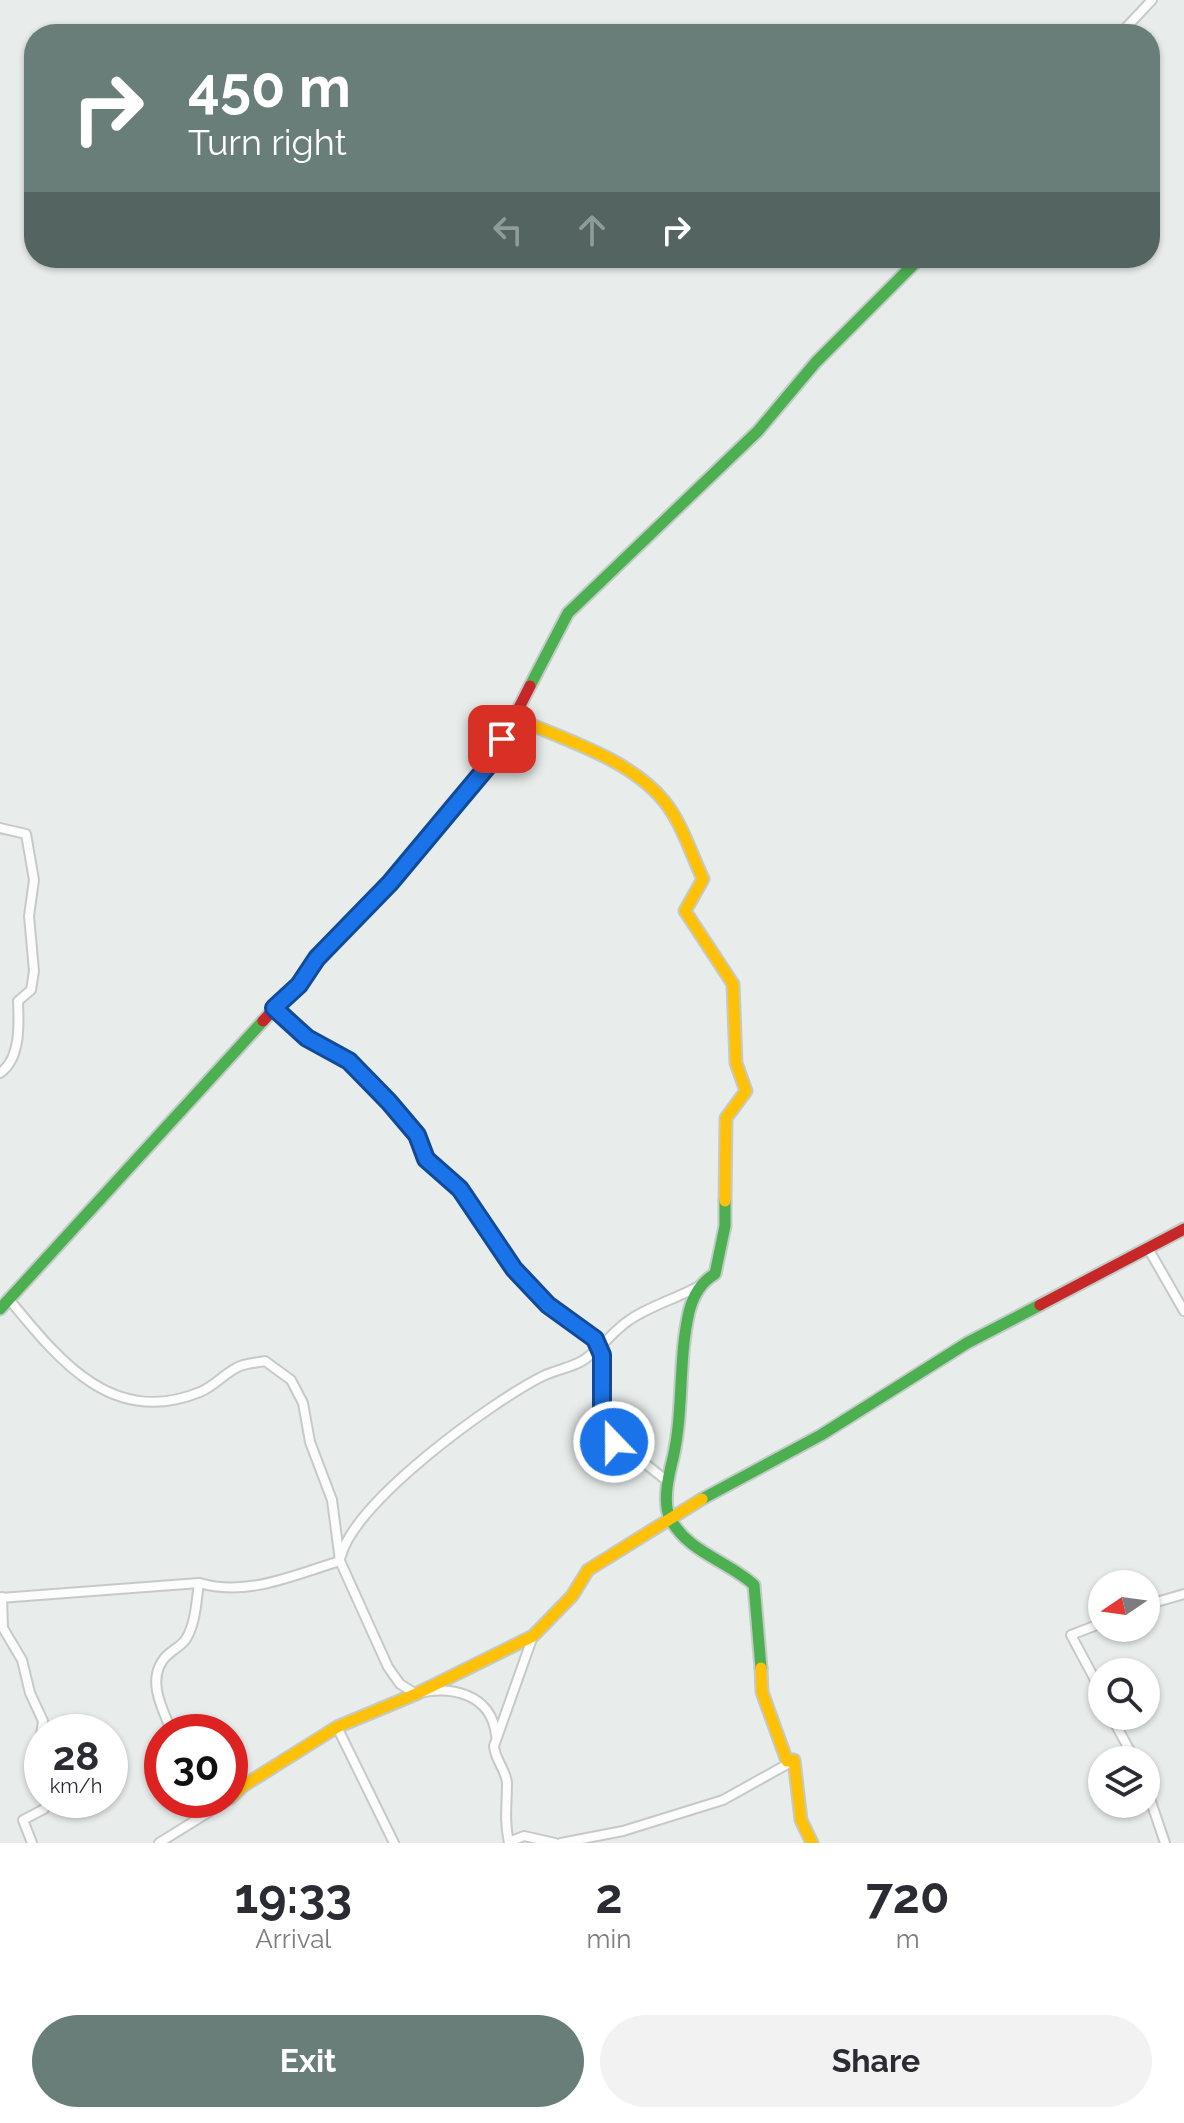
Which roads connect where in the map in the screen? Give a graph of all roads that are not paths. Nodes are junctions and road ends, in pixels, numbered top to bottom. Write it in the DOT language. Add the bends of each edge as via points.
graph roads {
  1 [pos="1152,0"];
  2 [pos="1129,24"];
  3 [pos="910,268"];
  4 [pos="513,717"];
  5 [pos="0,828"];
  6 [pos="274,1008"];
  7 [pos="0,1073"];
  8 [pos="1184,1229"];
  9 [pos="1149,1250"];
  10 [pos="700,1285"];
  11 [pos="8,1298"];
  12 [pos="0,1309"];
  13 [pos="1184,1311"];
  14 [pos="600,1347"];
  15 [pos="667,1481"];
  16 [pos="669,1517"];
  17 [pos="340,1561"];
  18 [pos="199,1583"];
  19 [pos="1184,1594"];
  20 [pos="1,1598"];
  21 [pos="1160,1601"];
  22 [pos="1088,1628"];
  23 [pos="533,1636"];
  24 [pos="1088,1667"];
  25 [pos="416,1694"];
  26 [pos="40,1714"];
  27 [pos="165,1714"];
  28 [pos="337,1727"];
  29 [pos="496,1735"];
  30 [pos="794,1760"];
  31 [pos="248,1783"];
  32 [pos="27,1818"];
  33 [pos="198,1818"];
  34 [pos="1157,1818"];
  35 [pos="509,1842"];
  36 [pos="32,1843"];
  37 [pos="159,1843"];
  38 [pos="394,1843"];
  39 [pos="558,1843"];
  40 [pos="812,1843"];
  41 [pos="1165,1843"];
  1 -- 2 [label="street"];
  3 -- 4 [label="street" via="816,362 758,431 568,613"];
  4 -- 6 [label="street" via="492,761 390,883"];
  4 -- 10 [label="street" via="644,783 663,800 703,879 685,911 733,984 736,1063 746,1091 726,1118 725,1226 715,1274"];
  5 -- 7 [label="street" via="26,834 34,880 29,916 31,990 18,1001 19,1035"];
  6 -- 11 [label="street"];
  6 -- 14 [label="street" via="307,1038 349,1061 389,1102 417,1135 426,1159 467,1198 514,1269"];
  8 -- 9 [label="street"];
  9 -- 13 [label="street"];
  9 -- 16 [label="street" via="967,1343 821,1435"];
  10 -- 14 [label="street" via="624,1323"];
  10 -- 15 [label="street" via="689,1312 679,1431"];
  11 -- 12 [label="street"];
  11 -- 17 [label="street" via="80,1375 131,1402 173,1401 203,1391 238,1366 265,1361 291,1380 332,1500"];
  14 -- 15 [label="street" via="602,1429"];
  14 -- 17 [label="street" via="580,1363 541,1377 433,1452 366,1512 345,1540"];
  15 -- 16 [label="street"];
  16 -- 23 [label="street" via="588,1570 572,1596"];
  16 -- 30 [label="street" via="706,1557 734,1567 754,1585 762,1692 787,1761"];
  17 -- 18 [label="street" via="226,1591"];
  17 -- 25 [label="street" via="388,1667"];
  18 -- 20 [label="street"];
  18 -- 27 [label="street" via="193,1624 156,1672"];
  19 -- 21 [label="street"];
  20 -- 26 [label="street" via="3,1628 22,1660"];
  22 -- 24 [label="street" via="1071,1635"];
  23 -- 25 [label="street"];
  23 -- 29 [label="street"];
  25 -- 28 [label="street"];
  25 -- 29 [label="street" via="436,1689 468,1694 488,1713"];
  28 -- 31 [label="street"];
  28 -- 38 [label="street"];
  29 -- 35 [label="street" via="494,1757 506,1782"];
  30 -- 39 [label="street" via="714,1803 613,1834"];
  30 -- 40 [label="street" via="801,1820"];
  32 -- 36 [label="street" via="23,1820"];
  33 -- 37 [label="street"];
  34 -- 41 [label="street"];
  35 -- 39 [label="street" via="524,1836"];
}
